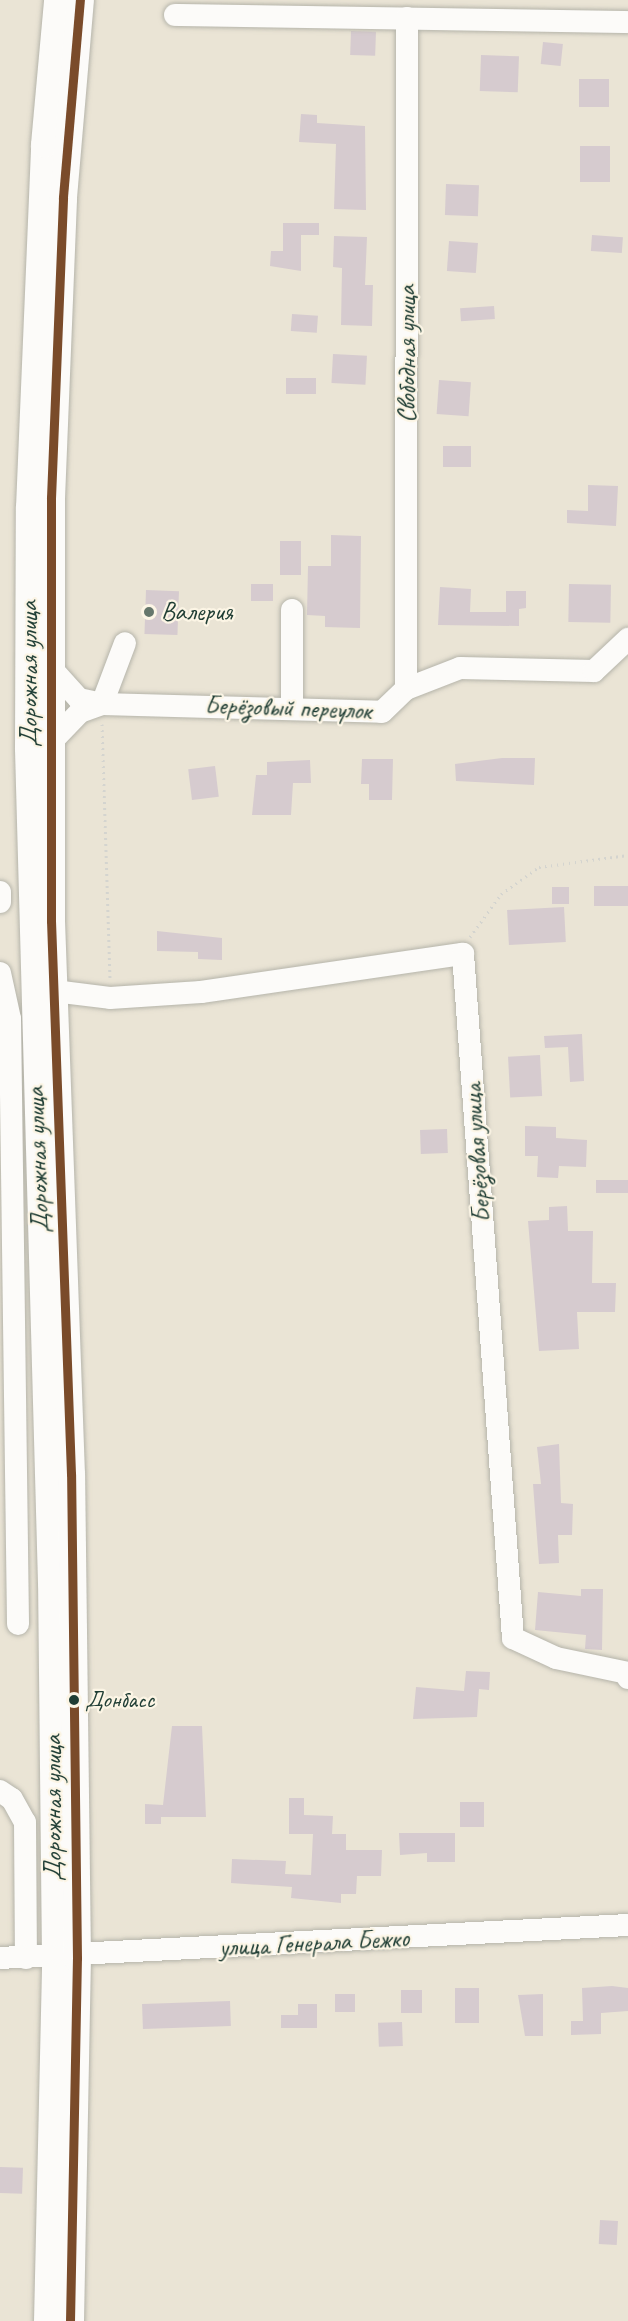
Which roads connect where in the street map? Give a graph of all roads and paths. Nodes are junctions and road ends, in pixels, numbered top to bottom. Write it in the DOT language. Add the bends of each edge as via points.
graph roads {
  1 [pos="57,0"];
  2 [pos="80,0"];
  3 [pos="175,15"];
  4 [pos="407,18"];
  5 [pos="628,22"];
  6 [pos="292,610"];
  7 [pos="628,639"];
  8 [pos="125,643"];
  9 [pos="50,667"];
  10 [pos="406,689"];
  11 [pos="102,704"];
  12 [pos="292,707"];
  13 [pos="50,743"];
  14 [pos="628,855"];
  15 [pos="0,892"];
  16 [pos="0,902"];
  17 [pos="463,954"];
  18 [pos="0,971"];
  19 [pos="43,987"];
  20 [pos="110,998"];
  21 [pos="18,1624"];
  22 [pos="628,1673"];
  23 [pos="628,1678"];
  24 [pos="6,1795"];
  25 [pos="628,1924"];
  26 [pos="0,1958"];
  27 [pos="26,1958"];
  28 [pos="66,1958"];
  29 [pos="47,2321"];
  30 [pos="70,2321"];
  1 -- 19 [label="main road, Дорожная улица" via="45,144 29,507"];
  2 -- 9 [label="main road, Дорожная улица" via="62,208"];
  3 -- 4 [label="street"];
  4 -- 5 [label="street"];
  4 -- 10 [label="street, Свободная улица"];
  6 -- 12 [label="street"];
  7 -- 10 [label="street, Берёзовый переулок" via="594,672 460,668"];
  8 -- 11 [label="street"];
  9 -- 11 [label="street, Берёзовый переулок" via="79,699"];
  9 -- 13 [label="main road, Дорожная улица"];
  10 -- 12 [label="street, Берёзовый переулок" via="382,712"];
  11 -- 12 [label="street, Берёзовый переулок"];
  11 -- 13 [label="street, Берёзовый переулок" via="80,712"];
  11 -- 20 [label="path"];
  13 -- 19 [label="main road, Дорожная улица"];
  14 -- 17 [label="path" via="540,867 501,894 472,930"];
  15 -- 16 [label="street"];
  17 -- 20 [label="street" via="201,992"];
  17 -- 22 [label="street, Берёзовая улица" via="513,1638 556,1658"];
  18 -- 19 [label="street"];
  18 -- 21 [label="street, Дорожная улица" via="10,1019"];
  19 -- 20 [label="street"];
  19 -- 28 [label="main road, Дорожная улица" via="51,1583"];
  22 -- 23 [label="street, Берёзовая улица"];
  24 -- 27 [label="street" via="25,1822"];
  25 -- 28 [label="street, улица Генерала Бежко"];
  26 -- 27 [label="street, улица Генерала Бежко"];
  27 -- 28 [label="street, улица Генерала Бежко"];
  28 -- 29 [label="main road, Дорожная улица"];
  28 -- 30 [label="main road, Дорожная улица"];
}
